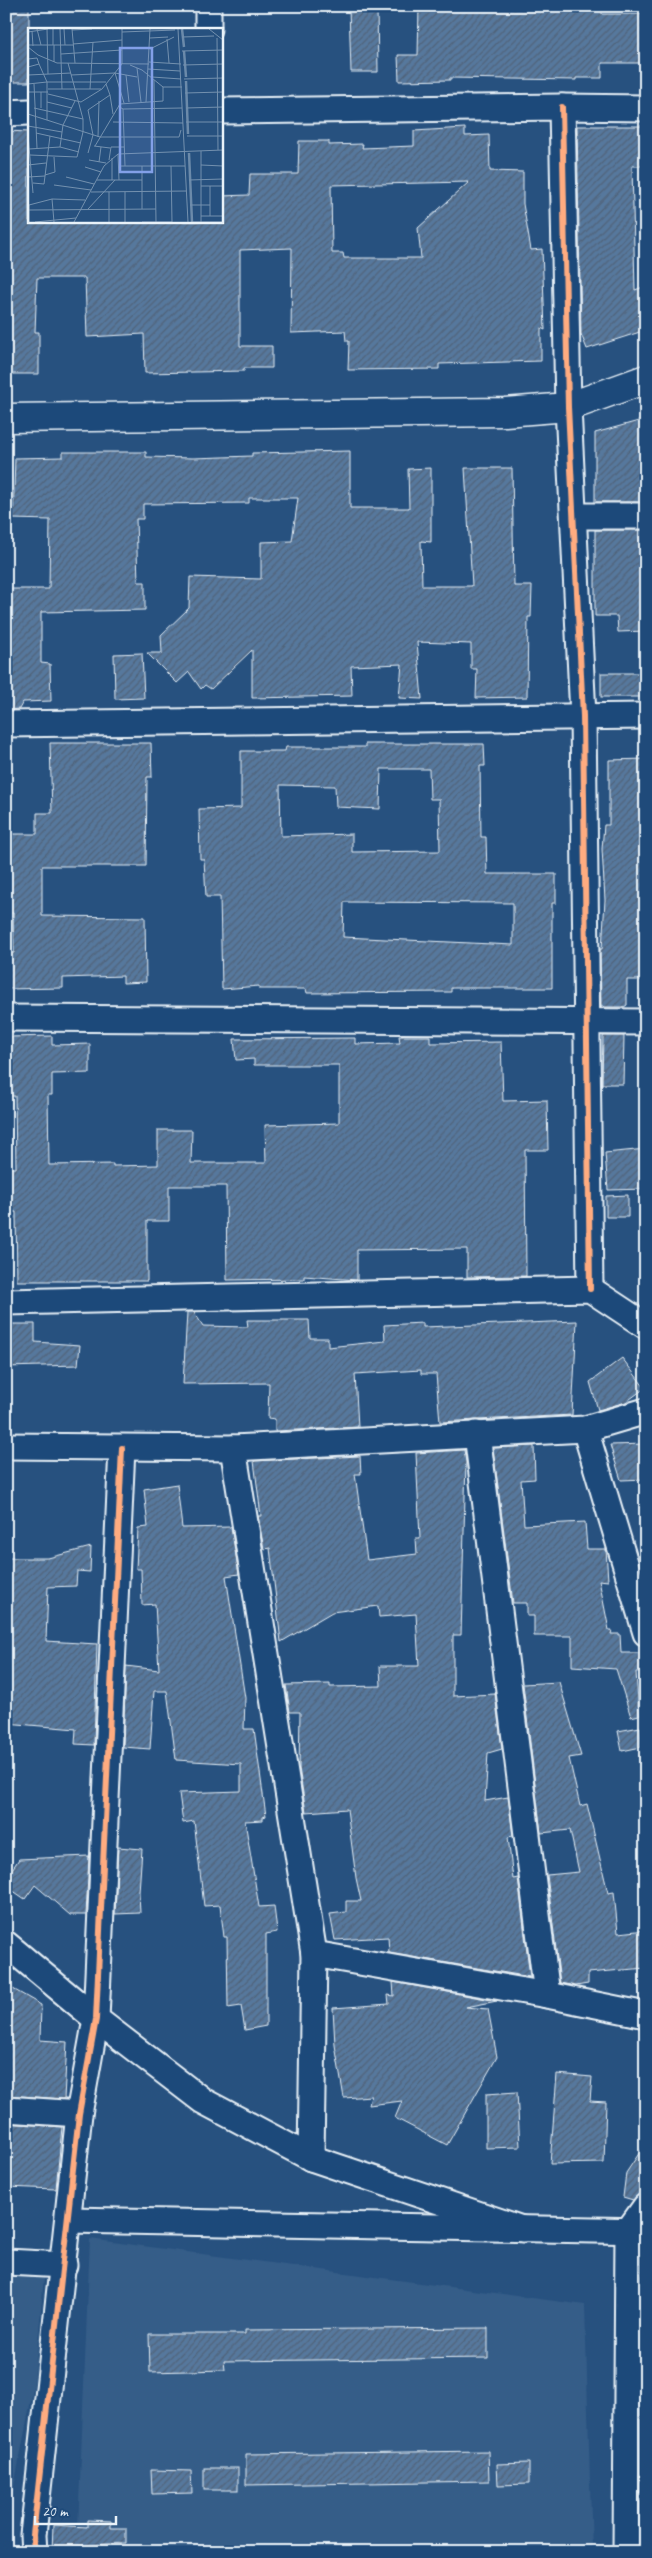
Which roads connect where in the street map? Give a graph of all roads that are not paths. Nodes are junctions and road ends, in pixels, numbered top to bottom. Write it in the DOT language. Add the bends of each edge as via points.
graph roads {
  1 [pos="208,6"];
  2 [pos="208,28"];
  3 [pos="562,107"];
  4 [pos="646,108"];
  5 [pos="222,111"];
  6 [pos="6,112"];
  7 [pos="28,112"];
  8 [pos="646,379"];
  9 [pos="568,407"];
  10 [pos="6,418"];
  11 [pos="574,516"];
  12 [pos="646,516"];
  13 [pos="583,716"];
  14 [pos="646,716"];
  15 [pos="6,724"];
  16 [pos="6,1018"];
  17 [pos="587,1021"];
  18 [pos="646,1022"];
  19 [pos="590,1289"];
  20 [pos="6,1302"];
  21 [pos="646,1326"];
  22 [pos="646,1411"];
  23 [pos="585,1429"];
  24 [pos="477,1434"];
  25 [pos="6,1446"];
  26 [pos="122,1448"];
  27 [pos="233,1448"];
  28 [pos="646,1634"];
  29 [pos="10,1951"];
  30 [pos="314,1954"];
  31 [pos="547,1995"];
  32 [pos="646,2016"];
  33 [pos="96,2020"];
  34 [pos="6,2109"];
  35 [pos="80,2114"];
  36 [pos="311,2158"];
  37 [pos="646,2206"];
  38 [pos="68,2220"];
  39 [pos="522,2229"];
  40 [pos="637,2231"];
  41 [pos="6,2262"];
  42 [pos="64,2265"];
  43 [pos="636,2523"];
  44 [pos="34,2544"];
  45 [pos="15,2552"];
  46 [pos="626,2552"];
  1 -- 2 [label="street"];
  3 -- 4 [label="street"];
  3 -- 5 [label="street"];
  3 -- 9 [label="street"];
  6 -- 7 [label="street"];
  8 -- 9 [label="main road"];
  9 -- 10 [label="main road" via="505,412"];
  9 -- 11 [label="street"];
  11 -- 12 [label="street"];
  11 -- 13 [label="street"];
  13 -- 14 [label="street"];
  13 -- 15 [label="street"];
  13 -- 17 [label="street"];
  16 -- 17 [label="street"];
  17 -- 18 [label="street"];
  17 -- 19 [label="street"];
  19 -- 20 [label="street"];
  19 -- 21 [label="street"];
  22 -- 23 [label="street"];
  23 -- 24 [label="street"];
  23 -- 28 [label="street"];
  24 -- 27 [label="street"];
  24 -- 31 [label="street"];
  25 -- 26 [label="street"];
  26 -- 27 [label="street"];
  26 -- 33 [label="street"];
  27 -- 30 [label="street"];
  29 -- 33 [label="street"];
  30 -- 31 [label="street"];
  30 -- 36 [label="street"];
  31 -- 32 [label="street"];
  33 -- 35 [label="street"];
  33 -- 36 [label="street" via="203,2101"];
  34 -- 35 [label="street"];
  35 -- 38 [label="street"];
  36 -- 39 [label="street"];
  37 -- 40 [label="street"];
  38 -- 39 [label="street"];
  38 -- 42 [label="street"];
  39 -- 40 [label="street"];
  40 -- 43 [label="street"];
  41 -- 42 [label="street"];
  42 -- 44 [label="street"];
  43 -- 46 [label="street"];
  44 -- 45 [label="street"];
}
